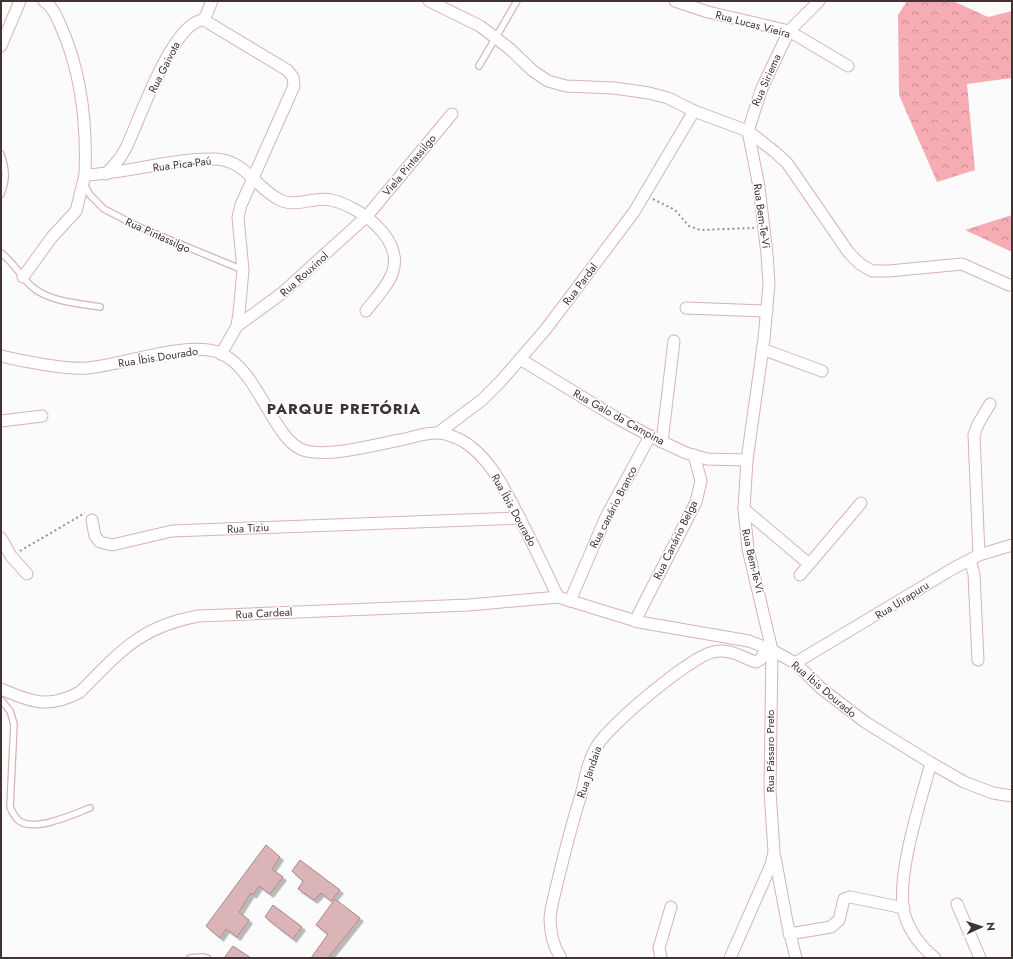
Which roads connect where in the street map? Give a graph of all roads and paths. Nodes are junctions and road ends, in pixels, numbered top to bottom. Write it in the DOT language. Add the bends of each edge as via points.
graph roads {
  1 [pos="20,1"];
  2 [pos="212,1"];
  3 [pos="429,1"];
  4 [pos="517,1"];
  5 [pos="676,1"];
  6 [pos="819,1"];
  7 [pos="50,3"];
  8 [pos="204,20"];
  9 [pos="789,31"];
  10 [pos="496,38"];
  11 [pos="1,46"];
  12 [pos="479,66"];
  13 [pos="848,66"];
  14 [pos="694,111"];
  15 [pos="452,114"];
  16 [pos="748,131"];
  17 [pos="1,154"];
  18 [pos="106,174"];
  19 [pos="252,178"];
  20 [pos="84,179"];
  21 [pos="1,194"];
  22 [pos="645,195"];
  23 [pos="367,216"];
  24 [pos="764,227"];
  25 [pos="1,253"];
  26 [pos="243,270"];
  27 [pos="23,277"];
  28 [pos="1008,285"];
  29 [pos="100,307"];
  30 [pos="686,308"];
  31 [pos="767,311"];
  32 [pos="366,312"];
  33 [pos="236,326"];
  34 [pos="674,341"];
  35 [pos="762,349"];
  36 [pos="222,354"];
  37 [pos="1,356"];
  38 [pos="520,359"];
  39 [pos="822,371"];
  40 [pos="990,404"];
  41 [pos="42,416"];
  42 [pos="1,420"];
  43 [pos="438,433"];
  44 [pos="650,436"];
  45 [pos="662,442"];
  46 [pos="694,455"];
  47 [pos="747,460"];
  48 [pos="861,503"];
  49 [pos="744,509"];
  50 [pos="520,518"];
  51 [pos="92,520"];
  52 [pos="1,538"];
  53 [pos="1012,544"];
  54 [pos="11,556"];
  55 [pos="974,557"];
  56 [pos="809,564"];
  57 [pos="27,574"];
  58 [pos="800,575"];
  59 [pos="558,597"];
  60 [pos="570,601"];
  61 [pos="635,621"];
  62 [pos="769,649"];
  63 [pos="978,660"];
  64 [pos="795,663"];
  65 [pos="1,689"];
  66 [pos="1,700"];
  67 [pos="930,763"];
  68 [pos="1012,796"];
  69 [pos="90,808"];
  70 [pos="774,852"];
  71 [pos="957,904"];
  72 [pos="671,908"];
  73 [pos="904,908"];
  74 [pos="789,934"];
  75 [pos="190,958"];
  76 [pos="207,958"];
  77 [pos="561,958"];
  78 [pos="661,958"];
  79 [pos="730,958"];
  80 [pos="796,958"];
  81 [pos="935,958"];
  82 [pos="980,958"];
  1 -- 11 [label="street"];
  2 -- 8 [label="street"];
  3 -- 10 [label="street" via="475,23"];
  4 -- 10 [label="lane"];
  5 -- 9 [label="street, Rua Lucas Vieira" via="708,12"];
  6 -- 9 [label="street, Rua Siriema"];
  7 -- 20 [label="street" via="67,42 81,91 86,152"];
  8 -- 18 [label="street, Rua Gaivota" via="193,22 173,45 126,148"];
  8 -- 19 [label="street" via="287,70 293,77 294,86"];
  9 -- 13 [label="street, Rua Lucas Vieira"];
  9 -- 16 [label="street, Rua Siriema" via="752,112"];
  10 -- 12 [label="lane"];
  10 -- 14 [label="street" via="548,81 566,86 650,93 668,98"];
  14 -- 16 [label="street"];
  14 -- 22 [label="street, Rua Pardal"];
  15 -- 23 [label="street, Viela Pintassilgo"];
  16 -- 24 [label="street, Rua Bem-Te-Vi"];
  16 -- 28 [label="street" via="787,163 849,253 860,264 872,271 962,264"];
  17 -- 21 [label="lane" via="6,170"];
  18 -- 19 [label="street, Rua Pica-Paú" via="214,159 238,164"];
  18 -- 20 [label="street, Rua Pica-Paú"];
  19 -- 23 [label="street, Rua Pica-Paú" via="281,201 331,200"];
  19 -- 26 [label="street" via="240,205 238,217"];
  20 -- 26 [label="lane, Rua Pintassilgo" via="90,195 104,209 152,233"];
  20 -- 27 [label="street" via="76,211 52,237"];
  22 -- 24 [label="path" via="675,210 689,226 700,230"];
  22 -- 38 [label="street, Rua Pardal" via="592,269"];
  23 -- 32 [label="street, Rua Pica-Paú" via="391,246 394,264 388,281"];
  23 -- 33 [label="street, Rua Rouxinol" via="281,294"];
  24 -- 31 [label="street, Rua Bem-Te-Vi" via="769,284"];
  25 -- 27 [label="lane"];
  26 -- 33 [label="street"];
  27 -- 29 [label="lane" via="32,286 54,299"];
  30 -- 31 [label="street"];
  31 -- 35 [label="street, Rua Bem-Te-Vi"];
  33 -- 36 [label="street"];
  34 -- 45 [label="street"];
  35 -- 39 [label="street"];
  35 -- 47 [label="street, Rua Bem-Te-Vi"];
  36 -- 37 [label="street, Rua Íbis Dourado" via="189,350 86,368"];
  36 -- 43 [label="street" via="246,375 285,438 304,451 351,450"];
  38 -- 43 [label="street, Rua Pardal" via="482,400"];
  38 -- 44 [label="street, Rua Galo da Campina"];
  40 -- 55 [label="street" via="974,435"];
  41 -- 42 [label="street"];
  43 -- 50 [label="street, Rua Íbis Dourado" via="470,445 482,457 497,476"];
  44 -- 45 [label="street, Rua Galo da Campina"];
  44 -- 60 [label="street, Rua canário Branco" via="606,517"];
  45 -- 46 [label="street, Rua Galo da Campina"];
  46 -- 47 [label="street, Rua Galo da Campina" via="725,461"];
  46 -- 61 [label="street, Rua Canário Belga" via="701,481 696,502"];
  47 -- 49 [label="street, Rua Bem-Te-Vi"];
  48 -- 56 [label="street"];
  49 -- 56 [label="street"];
  49 -- 62 [label="street, Rua Bem-Te-Vi" via="748,549"];
  50 -- 51 [label="street, Rua Tiziu" via="172,531 112,545 100,542 95,536"];
  50 -- 59 [label="street, Rua Íbis Dourado"];
  51 -- 54 [label="path" via="86,513 78,515"];
  52 -- 54 [label="street"];
  53 -- 55 [label="street, Rua Uirapuru"];
  54 -- 57 [label="street"];
  55 -- 63 [label="street"];
  55 -- 64 [label="street, Rua Uirapuru"];
  56 -- 58 [label="street"];
  59 -- 60 [label="street, Rua Íbis Dourado"];
  59 -- 65 [label="street, Rua Cardeal" via="469,605 198,616 177,620 143,635 124,647 80,692 71,697 50,703 37,702"];
  60 -- 61 [label="street, Rua Íbis Dourado"];
  61 -- 62 [label="street, Rua Íbis Dourado" via="749,641"];
  62 -- 64 [label="street, Rua Íbis Dourado"];
  62 -- 70 [label="street, Rua Pássaro Preto" via="770,791"];
  62 -- 77 [label="street, Rua Jandaia" via="756,662 733,652 722,651 700,656 685,665 634,708 609,730 596,746 568,839 550,917 551,936"];
  64 -- 67 [label="street, Rua Íbis Dourado" via="822,689 865,722"];
  66 -- 69 [label="lane" via="10,711 14,724 10,794 10,808 14,816 21,823 42,824"];
  67 -- 68 [label="street, Rua Íbis Dourado" via="964,782 993,793"];
  67 -- 73 [label="street" via="904,871"];
  70 -- 74 [label="street, Rua Pássaro Preto"];
  70 -- 79 [label="street, Rua Pássaro Preto" via="771,865"];
  71 -- 82 [label="street"];
  72 -- 78 [label="street" via="660,948"];
  73 -- 74 [label="street" via="844,899 839,920 831,928"];
  73 -- 81 [label="street" via="905,916 916,938"];
  74 -- 80 [label="street, Rua Pássaro Preto"];
  75 -- 76 [label="lane"];
}
